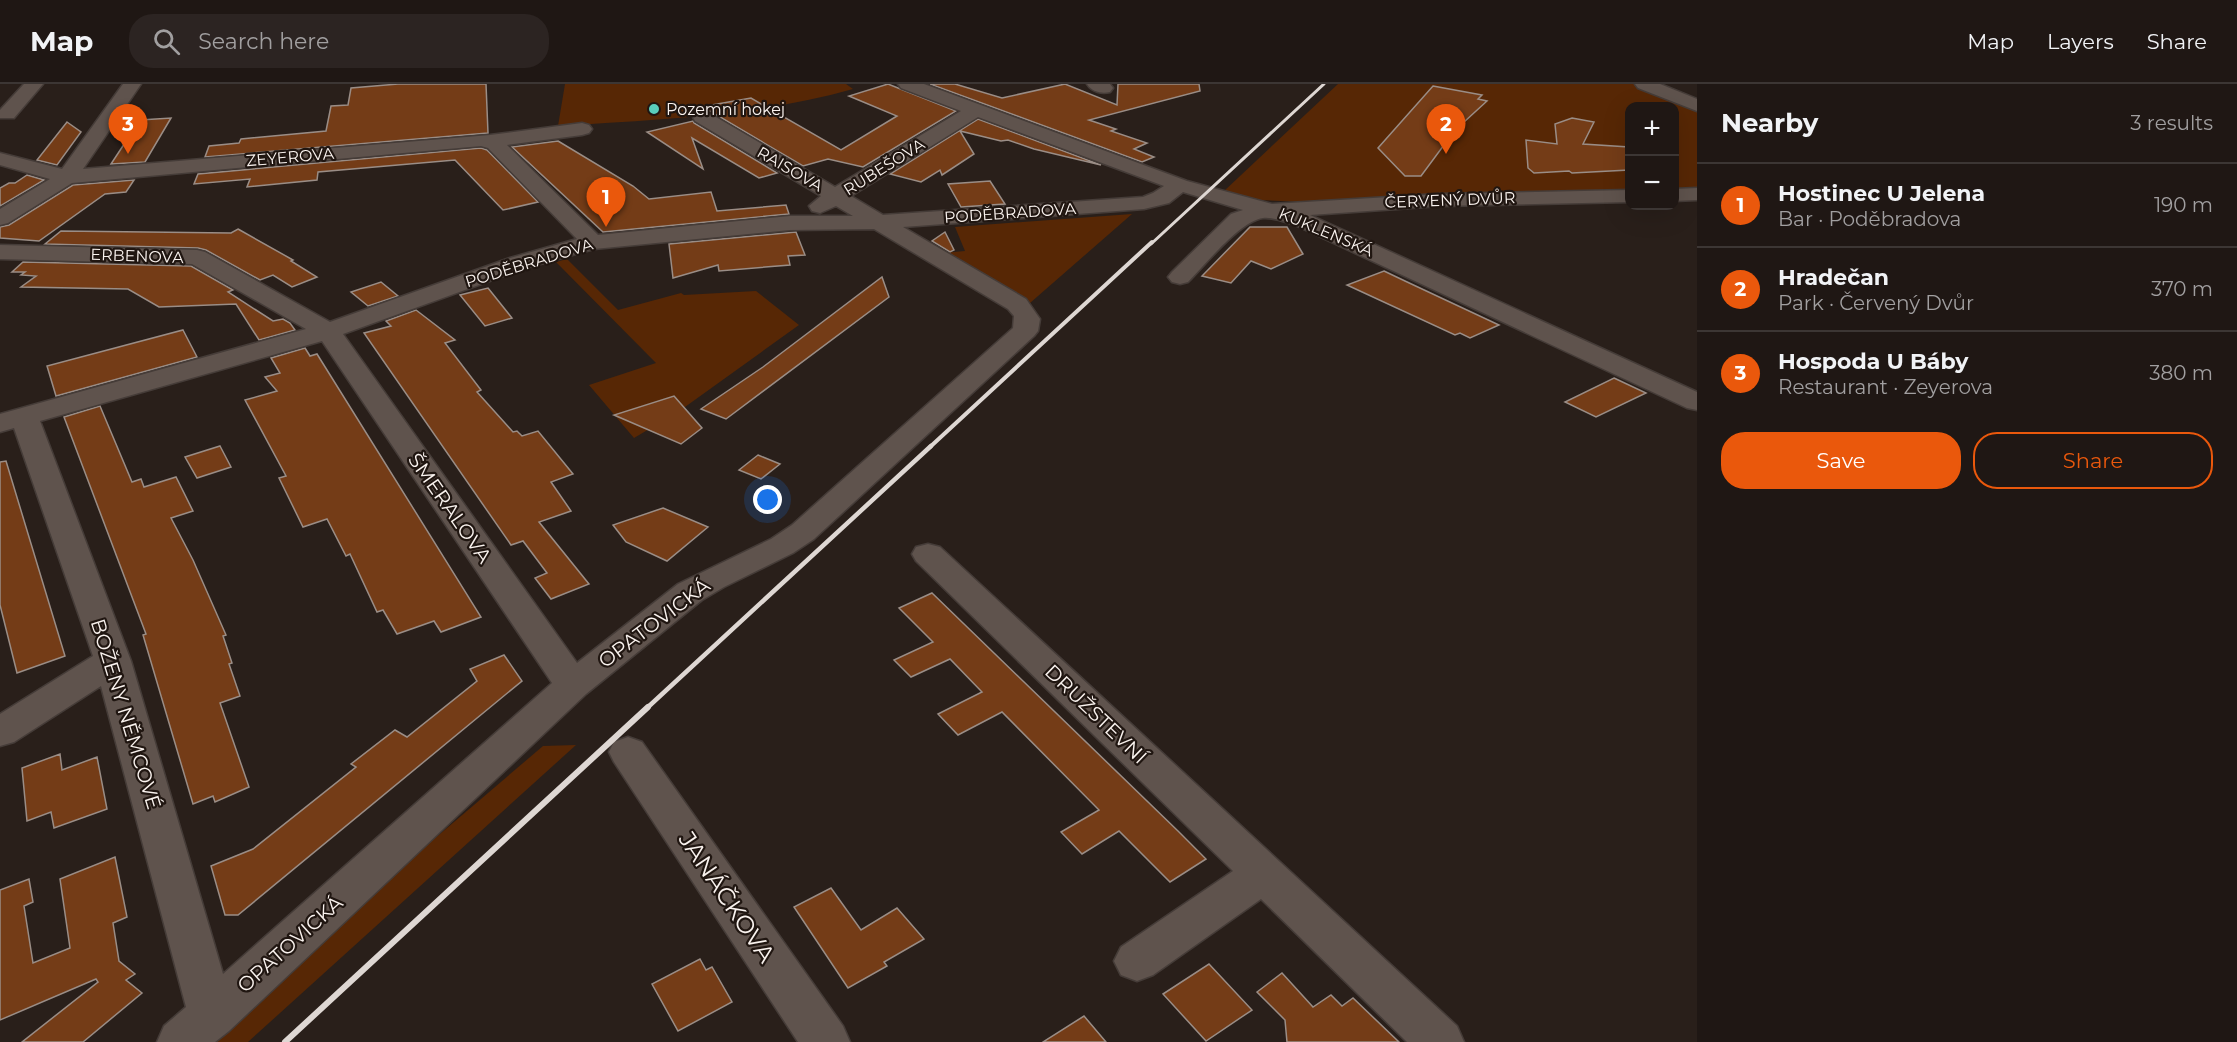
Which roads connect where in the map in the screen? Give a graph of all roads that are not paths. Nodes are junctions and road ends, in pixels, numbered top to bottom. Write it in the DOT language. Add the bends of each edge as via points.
graph roads {
  1 [pos="34,84"];
  2 [pos="132,84"];
  3 [pos="907,84"];
  4 [pos="1644,84"];
  5 [pos="1697,105"];
  6 [pos="977,109"];
  7 [pos="7,114"];
  8 [pos="702,117"];
  9 [pos="582,129"];
  10 [pos="490,141"];
  11 [pos="0,159"];
  12 [pos="67,177"];
  13 [pos="1180,185"];
  14 [pos="1697,194"];
  15 [pos="1679,195"];
  16 [pos="837,196"];
  17 [pos="1625,196"];
  18 [pos="1271,210"];
  19 [pos="0,218"];
  20 [pos="878,222"];
  21 [pos="790,223"];
  22 [pos="592,242"];
  23 [pos="0,252"];
  24 [pos="1180,277"];
  25 [pos="328,331"];
  26 [pos="1697,402"];
  27 [pos="12,420"];
  28 [pos="928,554"];
  29 [pos="113,661"];
  30 [pos="573,685"];
  31 [pos="0,732"];
  32 [pos="628,752"];
  33 [pos="1263,874"];
  34 [pos="1137,961"];
  35 [pos="212,1016"];
  36 [pos="181,1042"];
  37 [pos="826,1042"];
  38 [pos="1440,1042"];
  1 -- 7 [label="street"];
  2 -- 12 [label="street"];
  3 -- 6 [label="street, KUKLENSKÁ"];
  4 -- 5 [label="street"];
  6 -- 13 [label="street, KUKLENSKÁ"];
  6 -- 16 [label="street, RUBEŠOVA"];
  8 -- 16 [label="street, RAISOVA"];
  9 -- 10 [label="street, ZEYEROVA"];
  10 -- 12 [label="street, ZEYEROVA"];
  10 -- 22 [label="street"];
  11 -- 12 [label="street, ZEYEROVA"];
  12 -- 19 [label="street"];
  13 -- 18 [label="street, KUKLENSKÁ"];
  13 -- 20 [label="street, PODĚBRADOVA" via="1161,198 1144,203"];
  14 -- 15 [label="street"];
  16 -- 20 [label="street, RAISOVA"];
  16 -- 21 [label="street, RUBEŠOVA"];
  17 -- 18 [label="street, ČERVENÝ DVŮR" via="1440,200"];
  18 -- 24 [label="street" via="1239,219"];
  18 -- 26 [label="street, KUKLENSKÁ" via="1303,220"];
  20 -- 21 [label="street, PODĚBRADOVA"];
  20 -- 30 [label="street, OPATOVICKÁ" via="1017,304 1026,314 1026,331 803,532 690,592"];
  21 -- 22 [label="street, PODĚBRADOVA"];
  22 -- 25 [label="street, PODĚBRADOVA" via="518,263"];
  23 -- 25 [label="street, ERBENOVA" via="197,257"];
  25 -- 27 [label="street, PODĚBRADOVA"];
  25 -- 30 [label="street, ŠMERALOVA"];
  27 -- 29 [label="street, BOŽENY NĚMCOVÉ"];
  28 -- 33 [label="street, DRUŽSTEVNÍ"];
  29 -- 31 [label="street"];
  29 -- 35 [label="street, BOŽENY NĚMCOVÉ"];
  30 -- 35 [label="street, OPATOVICKÁ"];
  32 -- 37 [label="street, JANÁČKOVA"];
  33 -- 34 [label="street"];
  33 -- 38 [label="street, DRUŽSTEVNÍ"];
  35 -- 36 [label="street, OPATOVICKÁ"];
}
